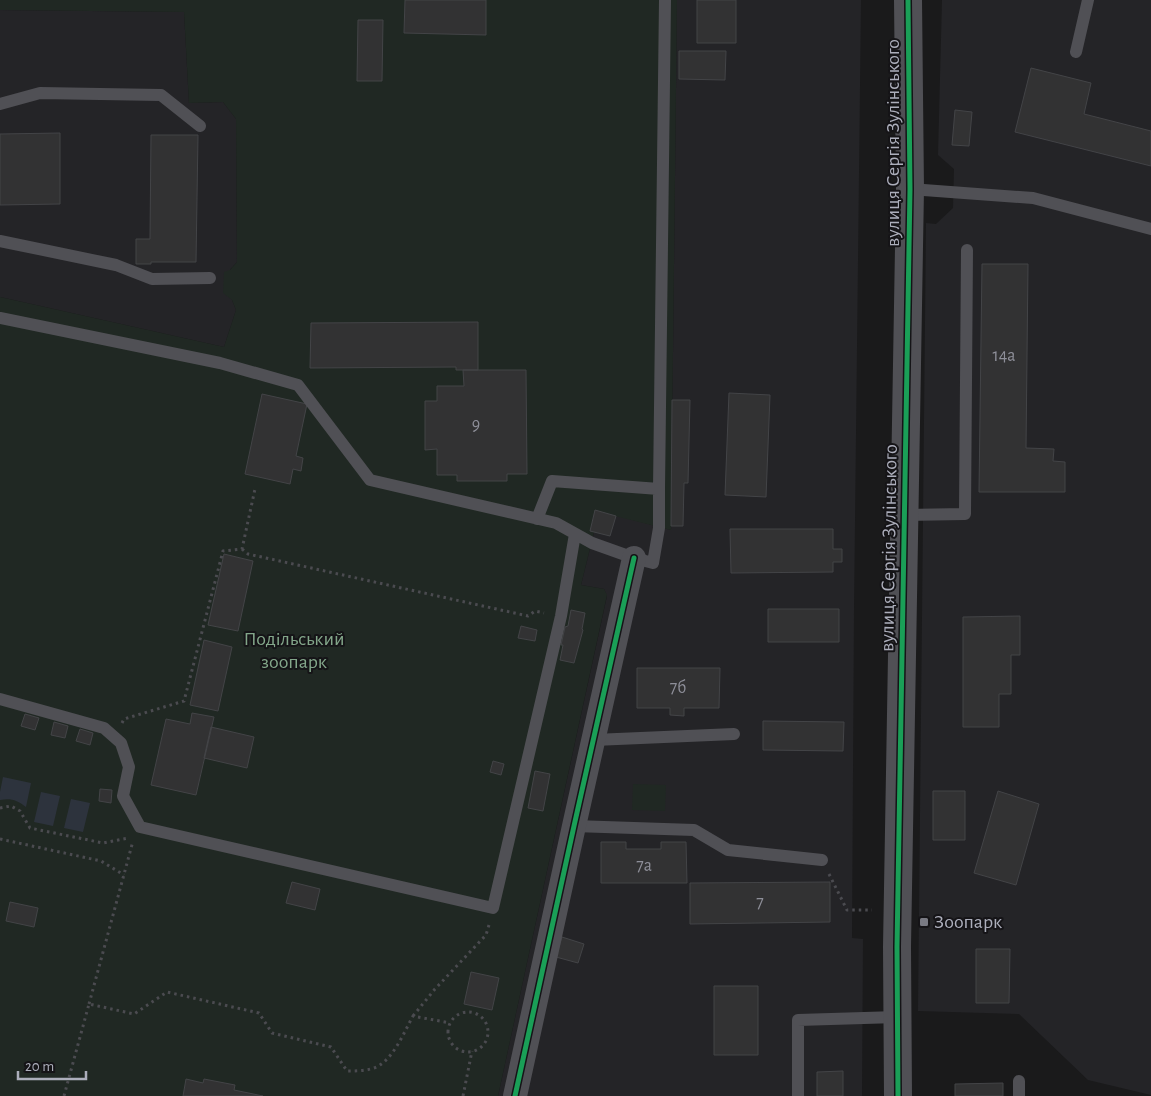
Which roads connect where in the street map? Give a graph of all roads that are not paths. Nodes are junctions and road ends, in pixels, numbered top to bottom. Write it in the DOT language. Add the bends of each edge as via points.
graph roads {
  1 [pos="665,0"];
  2 [pos="908,0"];
  3 [pos="1088,0"];
  4 [pos="1076,52"];
  5 [pos="0,104"];
  6 [pos="200,126"];
  7 [pos="910,189"];
  8 [pos="1151,229"];
  9 [pos="0,241"];
  10 [pos="967,250"];
  11 [pos="210,278"];
  12 [pos="0,318"];
  13 [pos="659,489"];
  14 [pos="904,515"];
  15 [pos="537,519"];
  16 [pos="575,534"];
  17 [pos="634,558"];
  18 [pos="0,698"];
  19 [pos="734,734"];
  20 [pos="594,740"];
  21 [pos="574,826"];
  22 [pos="822,860"];
  23 [pos="897,1016"];
  24 [pos="1019,1081"];
  25 [pos="515,1096"];
  26 [pos="798,1096"];
  27 [pos="898,1096"];
  28 [pos="1019,1096"];
  1 -- 13 [label="lane"];
  2 -- 7 [label="street, вулиця Сергія Зулінського"];
  3 -- 4 [label="lane"];
  5 -- 6 [label="lane" via="40,93 161,95"];
  7 -- 8 [label="lane" via="1033,198"];
  7 -- 14 [label="street, вулиця Сергія Зулінського"];
  9 -- 11 [label="lane" via="116,265 152,279"];
  10 -- 14 [label="lane" via="965,514"];
  12 -- 15 [label="lane" via="220,363 298,385 370,480"];
  13 -- 15 [label="lane" via="552,481"];
  13 -- 17 [label="lane" via="659,528 654,563"];
  14 -- 23 [label="street, вулиця Сергія Зулінського"];
  15 -- 16 [label="lane"];
  16 -- 17 [label="lane"];
  16 -- 18 [label="lane" via="561,616 493,908 140,827 123,796 129,767 121,743 104,728"];
  17 -- 20 [label="street"];
  19 -- 20 [label="lane"];
  20 -- 21 [label="street"];
  21 -- 22 [label="lane" via="694,830 728,850"];
  21 -- 25 [label="street"];
  23 -- 26 [label="lane" via="798,1020"];
  23 -- 27 [label="street, вулиця Сергія Зулінського"];
  24 -- 28 [label="lane"];
}
